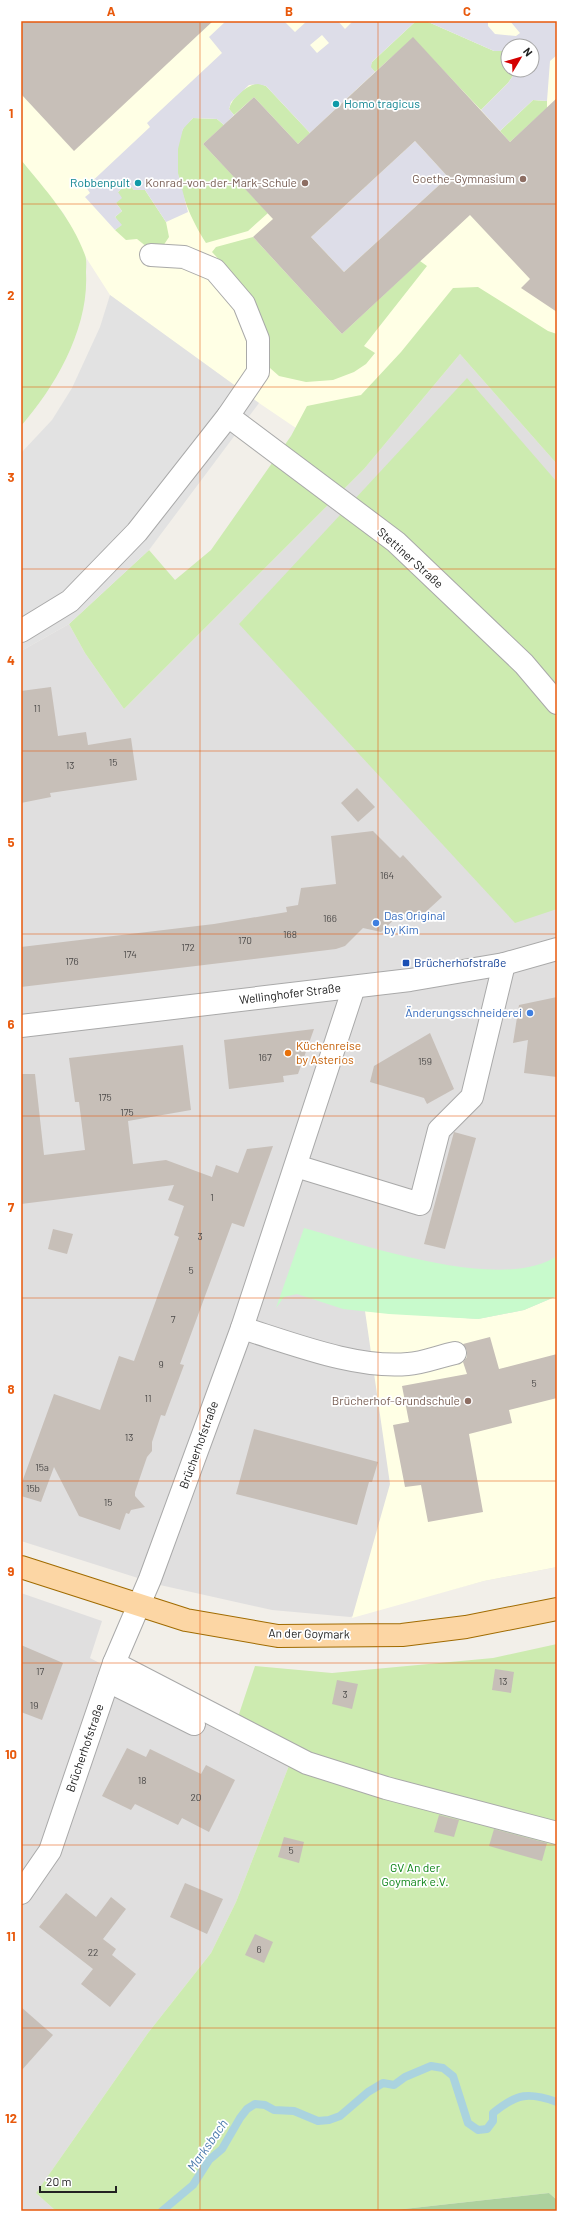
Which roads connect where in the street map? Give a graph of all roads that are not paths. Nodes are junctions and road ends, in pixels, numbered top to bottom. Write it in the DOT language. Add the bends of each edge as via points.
graph roads {
  1 [pos="151,255"];
  2 [pos="228,416"];
  3 [pos="21,631"];
  4 [pos="557,703"];
  5 [pos="557,949"];
  6 [pos="504,964"];
  7 [pos="354,987"];
  8 [pos="21,1026"];
  9 [pos="296,1166"];
  10 [pos="242,1328"];
  11 [pos="455,1353"];
  12 [pos="21,1567"];
  13 [pos="139,1606"];
  14 [pos="557,1608"];
  15 [pos="111,1672"];
  16 [pos="194,1724"];
  17 [pos="557,1834"];
  18 [pos="21,1893"];
  1 -- 2 [label="street" via="184,257 215,270 244,304 258,339 258,372"];
  2 -- 3 [label="street" via="132,537 70,601"];
  2 -- 4 [label="street, Stettiner Straße" via="396,542 524,664"];
  5 -- 6 [label="street, Wellinghofer Straße"];
  6 -- 7 [label="street, Wellinghofer Straße"];
  6 -- 9 [label="street" via="472,1097 439,1130 420,1204"];
  7 -- 8 [label="street, Wellinghofer Straße"];
  7 -- 9 [label="street, Brücherhofstraße"];
  9 -- 10 [label="street, Brücherhofstraße"];
  10 -- 11 [label="street" via="372,1364 409,1364"];
  10 -- 13 [label="street, Brücherhofstraße"];
  12 -- 13 [label="main road, An der Goymark"];
  13 -- 14 [label="main road, An der Goymark" via="197,1622 278,1636 402,1635 466,1627"];
  13 -- 15 [label="street, Brücherhofstraße"];
  15 -- 16 [label="street"];
  15 -- 17 [label="street" via="307,1763 386,1788"];
  15 -- 18 [label="street, Brücherhofstraße" via="50,1851"];
}
